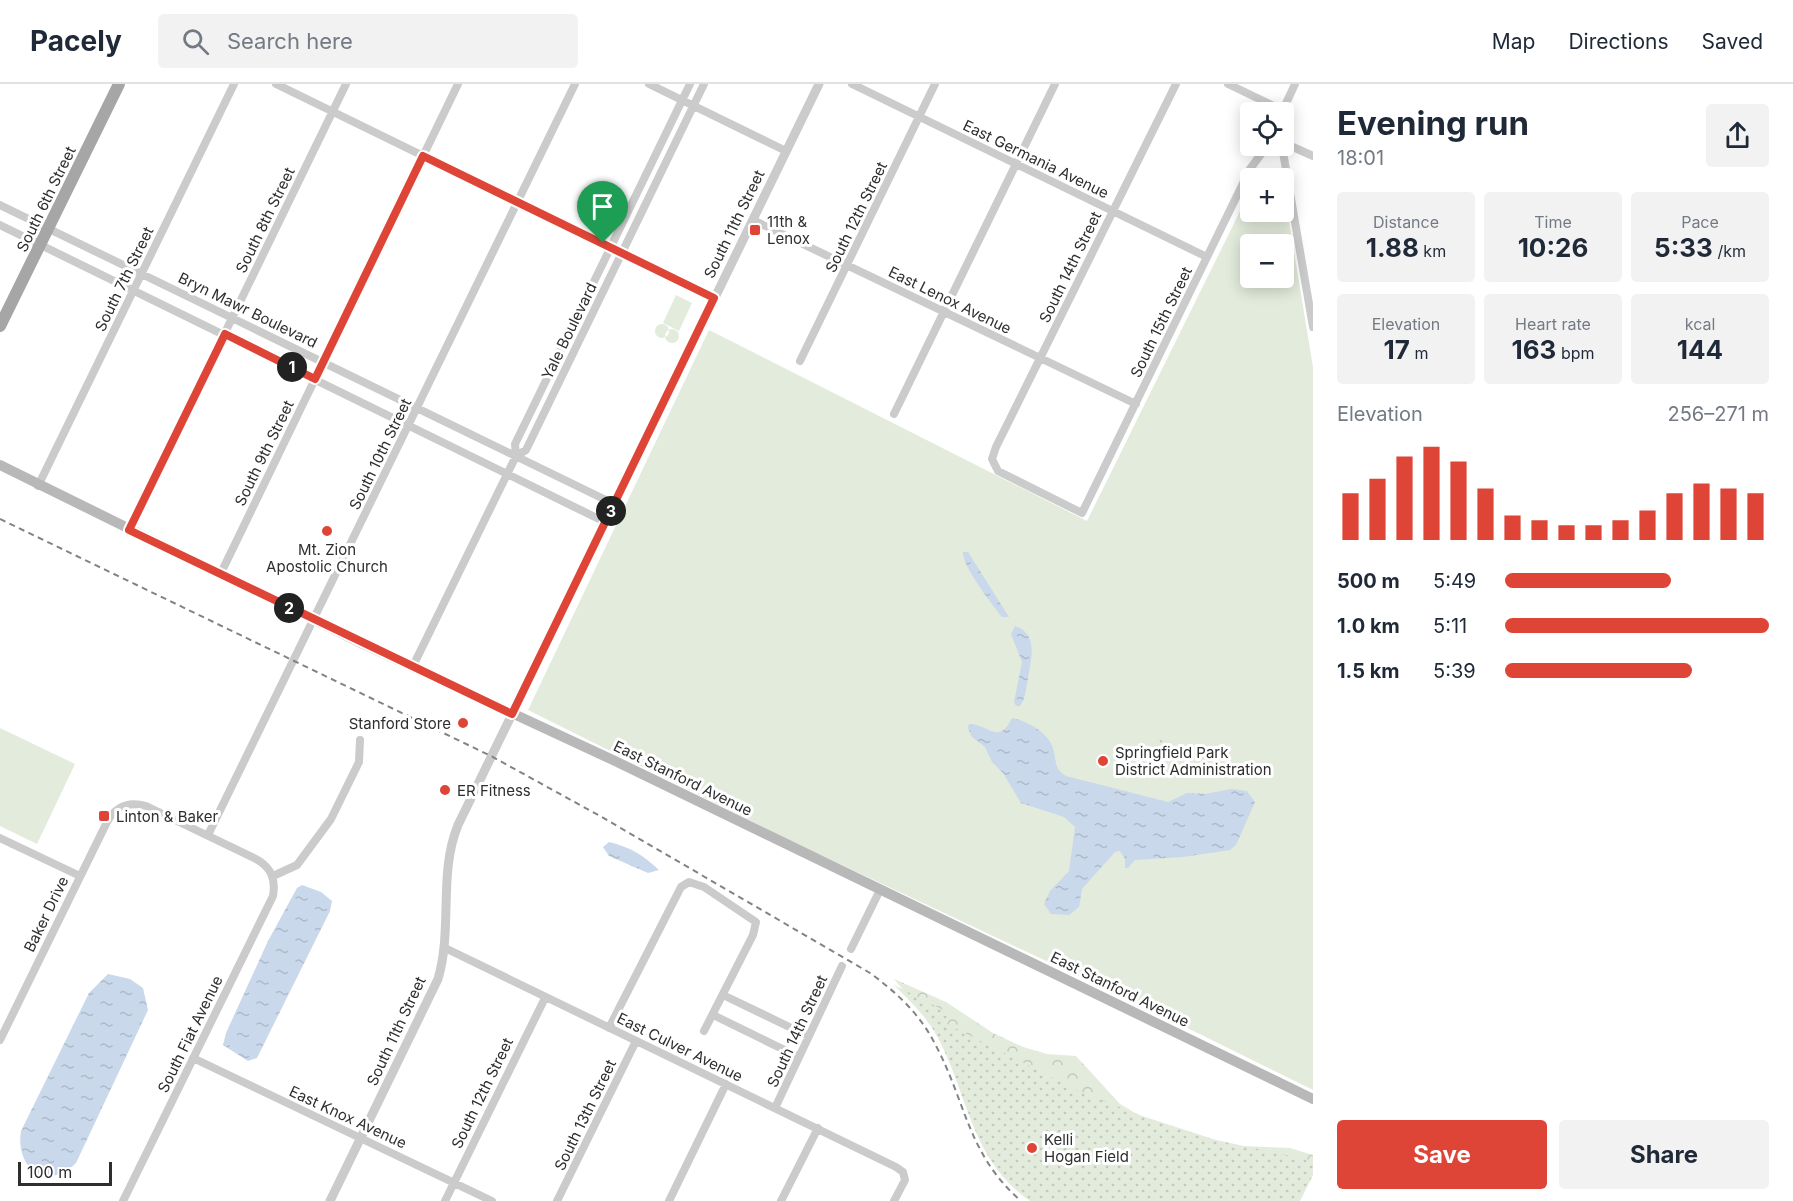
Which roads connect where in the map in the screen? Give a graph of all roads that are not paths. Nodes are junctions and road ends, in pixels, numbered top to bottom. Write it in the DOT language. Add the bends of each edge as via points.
graph roads {
  1 [pos="119,84"];
  2 [pos="234,84"];
  3 [pos="276,84"];
  4 [pos="346,84"];
  5 [pos="458,84"];
  6 [pos="575,84"];
  7 [pos="649,84"];
  8 [pos="690,84"];
  9 [pos="704,84"];
  10 [pos="819,84"];
  11 [pos="852,84"];
  12 [pos="935,84"];
  13 [pos="1055,84"];
  14 [pos="1176,84"];
  15 [pos="1228,84"];
  16 [pos="1295,84"];
  17 [pos="682,100"];
  18 [pos="1264,102"];
  19 [pos="1286,102"];
  20 [pos="693,106"];
  21 [pos="333,112"];
  22 [pos="919,117"];
  23 [pos="1294,148"];
  24 [pos="786,151"];
  25 [pos="423,156"];
  26 [pos="1259,156"];
  27 [pos="1286,156"];
  28 [pos="1313,156"];
  29 [pos="1016,165"];
  30 [pos="518,202"];
  31 [pos="0,205"];
  32 [pos="1113,211"];
  33 [pos="753,220"];
  34 [pos="0,225"];
  35 [pos="49,228"];
  36 [pos="41,244"];
  37 [pos="611,247"];
  38 [pos="622,253"];
  39 [pos="1207,257"];
  40 [pos="848,266"];
  41 [pos="142,273"];
  42 [pos="134,290"];
  43 [pos="714,298"];
  44 [pos="944,312"];
  45 [pos="233,318"];
  46 [pos="0,326"];
  47 [pos="1313,327"];
  48 [pos="225,334"];
  49 [pos="1041,359"];
  50 [pos="800,361"];
  51 [pos="323,362"];
  52 [pos="315,379"];
  53 [pos="1136,404"];
  54 [pos="418,408"];
  55 [pos="894,414"];
  56 [pos="409,425"];
  57 [pos="516,456"];
  58 [pos="0,465"];
  59 [pos="0,473"];
  60 [pos="507,474"];
  61 [pos="38,486"];
  62 [pos="614,504"];
  63 [pos="1082,513"];
  64 [pos="605,522"];
  65 [pos="129,530"];
  66 [pos="220,574"];
  67 [pos="313,620"];
  68 [pos="412,668"];
  69 [pos="512,714"];
  70 [pos="360,740"];
  71 [pos="208,836"];
  72 [pos="0,838"];
  73 [pos="80,876"];
  74 [pos="273,876"];
  75 [pos="880,890"];
  76 [pos="445,948"];
  77 [pos="851,949"];
  78 [pos="842,966"];
  79 [pos="723,994"];
  80 [pos="545,998"];
  81 [pos="713,1015"];
  82 [pos="609,1028"];
  83 [pos="704,1031"];
  84 [pos="808,1036"];
  85 [pos="0,1040"];
  86 [pos="636,1041"];
  87 [pos="799,1057"];
  88 [pos="193,1058"];
  89 [pos="726,1084"];
  90 [pos="1313,1099"];
  91 [pos="775,1108"];
  92 [pos="818,1128"];
  93 [pos="361,1139"];
  94 [pos="453,1183"];
  95 [pos="123,1201"];
  96 [pos="330,1201"];
  97 [pos="445,1201"];
  98 [pos="492,1201"];
  99 [pos="557,1201"];
  100 [pos="669,1201"];
  101 [pos="781,1201"];
  102 [pos="894,1201"];
  1 -- 35 [label="main road, South 6th Street"];
  2 -- 41 [label="street, South 7th Street"];
  3 -- 21 [label="street"];
  4 -- 21 [label="street, South 8th Street"];
  5 -- 25 [label="street, South 9th Street"];
  6 -- 30 [label="street, South 10th Street"];
  7 -- 17 [label="street"];
  8 -- 17 [label="street, Yale Boulevard"];
  9 -- 20 [label="street, Yale Boulevard"];
  10 -- 24 [label="street, South 11th Street"];
  11 -- 22 [label="street, East Germania Avenue"];
  12 -- 22 [label="street, South 12th Street"];
  13 -- 29 [label="street"];
  14 -- 32 [label="street, South 14th Street"];
  15 -- 18 [label="street"];
  16 -- 19 [label="street"];
  17 -- 20 [label="street"];
  17 -- 37 [label="street, Yale Boulevard"];
  20 -- 24 [label="street"];
  20 -- 38 [label="street, Yale Boulevard"];
  21 -- 25 [label="street"];
  21 -- 45 [label="street, South 8th Street"];
  22 -- 29 [label="street, East Germania Avenue"];
  22 -- 40 [label="street, South 12th Street"];
  23 -- 28 [label="street"];
  24 -- 33 [label="street, South 11th Street"];
  25 -- 30 [label="street"];
  25 -- 51 [label="street, South 9th Street"];
  26 -- 39 [label="street, South 15th Street"];
  27 -- 47 [label="street" via="1307,258"];
  29 -- 32 [label="street, East Germania Avenue"];
  29 -- 44 [label="street"];
  30 -- 37 [label="street"];
  30 -- 54 [label="street, South 10th Street"];
  31 -- 35 [label="street, Bryn Mawr Boulevard"];
  32 -- 39 [label="street, East Germania Avenue"];
  32 -- 49 [label="street, South 14th Street"];
  33 -- 40 [label="street, East Lenox Avenue"];
  33 -- 43 [label="street, South 11th Street"];
  34 -- 36 [label="street"];
  35 -- 36 [label="main road, South 6th Street"];
  35 -- 41 [label="street, Bryn Mawr Boulevard"];
  36 -- 42 [label="street"];
  36 -- 46 [label="main road, South 6th Street"];
  37 -- 38 [label="street"];
  37 -- 57 [label="street, Yale Boulevard" via="515,444"];
  38 -- 43 [label="street"];
  38 -- 57 [label="street, Yale Boulevard" via="526,450"];
  39 -- 53 [label="street, South 15th Street"];
  40 -- 44 [label="street, East Lenox Avenue"];
  40 -- 50 [label="street, South 12th Street"];
  41 -- 42 [label="street, South 7th Street"];
  41 -- 45 [label="street, Bryn Mawr Boulevard"];
  42 -- 48 [label="street"];
  42 -- 61 [label="street, South 7th Street"];
  43 -- 62 [label="street, South 11th Street"];
  44 -- 49 [label="street, East Lenox Avenue"];
  44 -- 55 [label="street"];
  45 -- 48 [label="street, South 8th Street"];
  45 -- 51 [label="street, Bryn Mawr Boulevard"];
  48 -- 52 [label="street"];
  48 -- 65 [label="street, South 8th Street"];
  49 -- 53 [label="street, East Lenox Avenue"];
  49 -- 63 [label="street, South 14th Street" via="992,463 1003,474"];
  51 -- 52 [label="street, South 9th Street"];
  51 -- 54 [label="street, Bryn Mawr Boulevard"];
  52 -- 56 [label="street"];
  52 -- 66 [label="street, South 9th Street"];
  53 -- 63 [label="street, South 15th Street"];
  54 -- 56 [label="street, South 10th Street"];
  54 -- 57 [label="street, Bryn Mawr Boulevard"];
  56 -- 60 [label="street"];
  56 -- 67 [label="street, South 10th Street"];
  57 -- 60 [label="street, Yale Boulevard"];
  57 -- 62 [label="street, Bryn Mawr Boulevard"];
  58 -- 61 [label="main road, East Stanford Avenue"];
  59 -- 61 [label="main road, East Stanford Avenue"];
  60 -- 64 [label="street"];
  60 -- 68 [label="street, Yale Boulevard"];
  61 -- 65 [label="main road, East Stanford Avenue"];
  62 -- 64 [label="street, South 11th Street"];
  64 -- 69 [label="street, South 11th Street"];
  65 -- 66 [label="main road, East Stanford Avenue"];
  66 -- 67 [label="main road, East Stanford Avenue"];
  67 -- 68 [label="main road, East Stanford Avenue"];
  67 -- 71 [label="street, South 10th Street"];
  68 -- 69 [label="main road, East Stanford Avenue"];
  69 -- 75 [label="main road, East Stanford Avenue"];
  69 -- 76 [label="street, South 11th Street" via="453,839 447,869"];
  70 -- 74 [label="street" via="358,762 331,819 297,866"];
  71 -- 73 [label="street, Baker Drive" via="146,806 123,805 109,818"];
  71 -- 74 [label="street" via="260,861"];
  72 -- 73 [label="street"];
  73 -- 85 [label="street, Baker Drive"];
  74 -- 88 [label="street, South Fiat Avenue" via="273,896"];
  75 -- 77 [label="street"];
  75 -- 90 [label="main road, East Stanford Avenue"];
  76 -- 80 [label="street, East Culver Avenue"];
  76 -- 93 [label="street, South 11th Street" via="434,989"];
  78 -- 84 [label="street, South 14th Street"];
  79 -- 81 [label="street"];
  79 -- 82 [label="street" via="756,922 704,887 689,882 681,887"];
  79 -- 84 [label="street"];
  80 -- 82 [label="street, East Culver Avenue"];
  80 -- 94 [label="street, South 12th Street"];
  81 -- 83 [label="street"];
  81 -- 87 [label="street"];
  82 -- 86 [label="street, East Culver Avenue"];
  84 -- 87 [label="street, South 14th Street"];
  86 -- 89 [label="street, East Culver Avenue"];
  86 -- 99 [label="street, South 13th Street"];
  87 -- 91 [label="street, South 14th Street"];
  88 -- 93 [label="street, East Knox Avenue"];
  88 -- 95 [label="street, South Fiat Avenue"];
  89 -- 91 [label="street, East Culver Avenue"];
  89 -- 100 [label="street"];
  91 -- 92 [label="street, East Culver Avenue"];
  92 -- 101 [label="street"];
  92 -- 102 [label="street, East Culver Avenue" via="903,1172 905,1180"];
  93 -- 94 [label="street, East Knox Avenue"];
  93 -- 96 [label="street, South 11th Street"];
  94 -- 97 [label="street, South 12th Street"];
  94 -- 98 [label="street, East Knox Avenue"];
}
